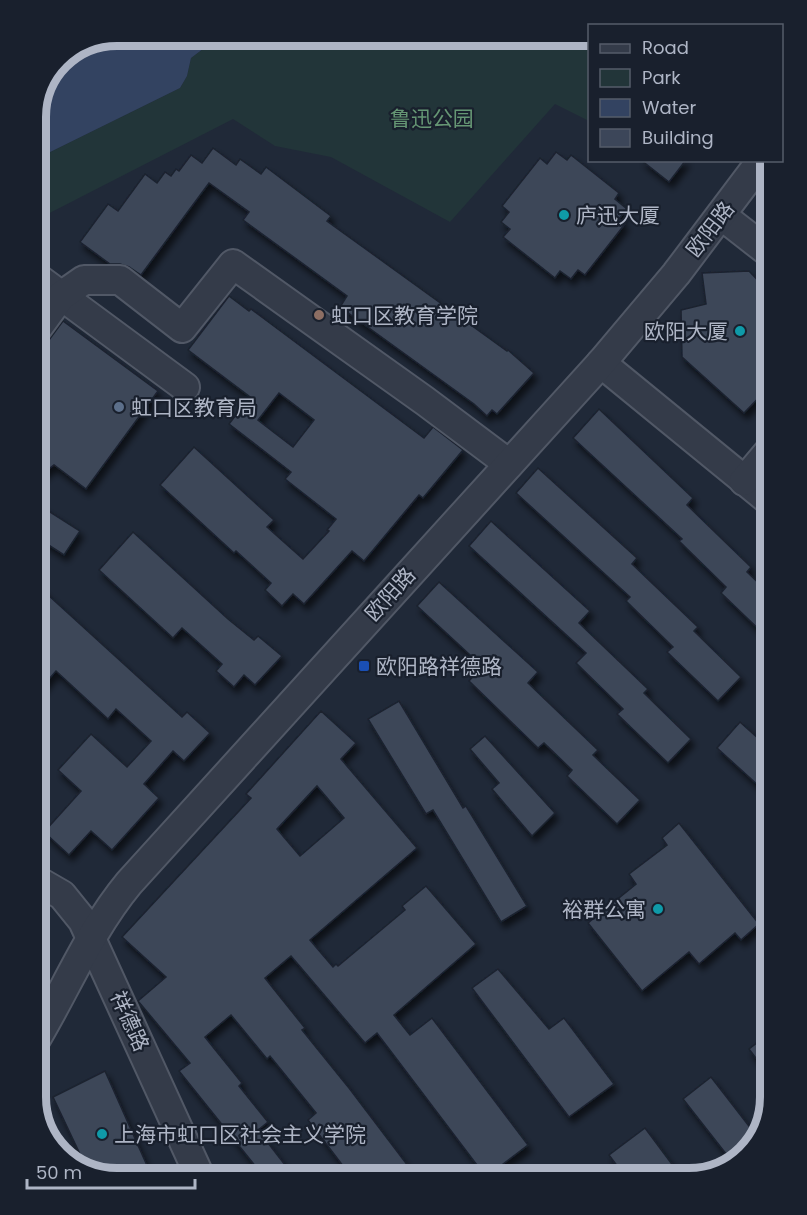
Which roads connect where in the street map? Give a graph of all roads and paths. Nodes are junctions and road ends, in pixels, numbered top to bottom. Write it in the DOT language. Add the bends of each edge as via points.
graph roads {
  1 [pos="760,163"];
  2 [pos="721,215"];
  3 [pos="760,245"];
  4 [pos="47,285"];
  5 [pos="62,296"];
  6 [pos="47,316"];
  7 [pos="602,363"];
  8 [pos="185,387"];
  9 [pos="760,462"];
  10 [pos="509,464"];
  11 [pos="744,481"];
  12 [pos="760,493"];
  13 [pos="46,886"];
  14 [pos="91,937"];
  15 [pos="46,1022"];
  16 [pos="196,1168"];
  1 -- 2 [label="street, 欧阳路"];
  2 -- 3 [label="street"];
  2 -- 7 [label="street, 欧阳路"];
  4 -- 5 [label="street"];
  5 -- 6 [label="street"];
  5 -- 8 [label="street"];
  5 -- 10 [label="street" via="84,280 120,280 182,328 233,264"];
  7 -- 10 [label="street, 欧阳路"];
  7 -- 11 [label="street"];
  9 -- 11 [label="street"];
  10 -- 14 [label="street, 欧阳路" via="129,883"];
  11 -- 12 [label="street"];
  13 -- 14 [label="street, 祥德路" via="73,907"];
  14 -- 15 [label="street, 欧阳路"];
  14 -- 16 [label="street, 祥德路"];
}
